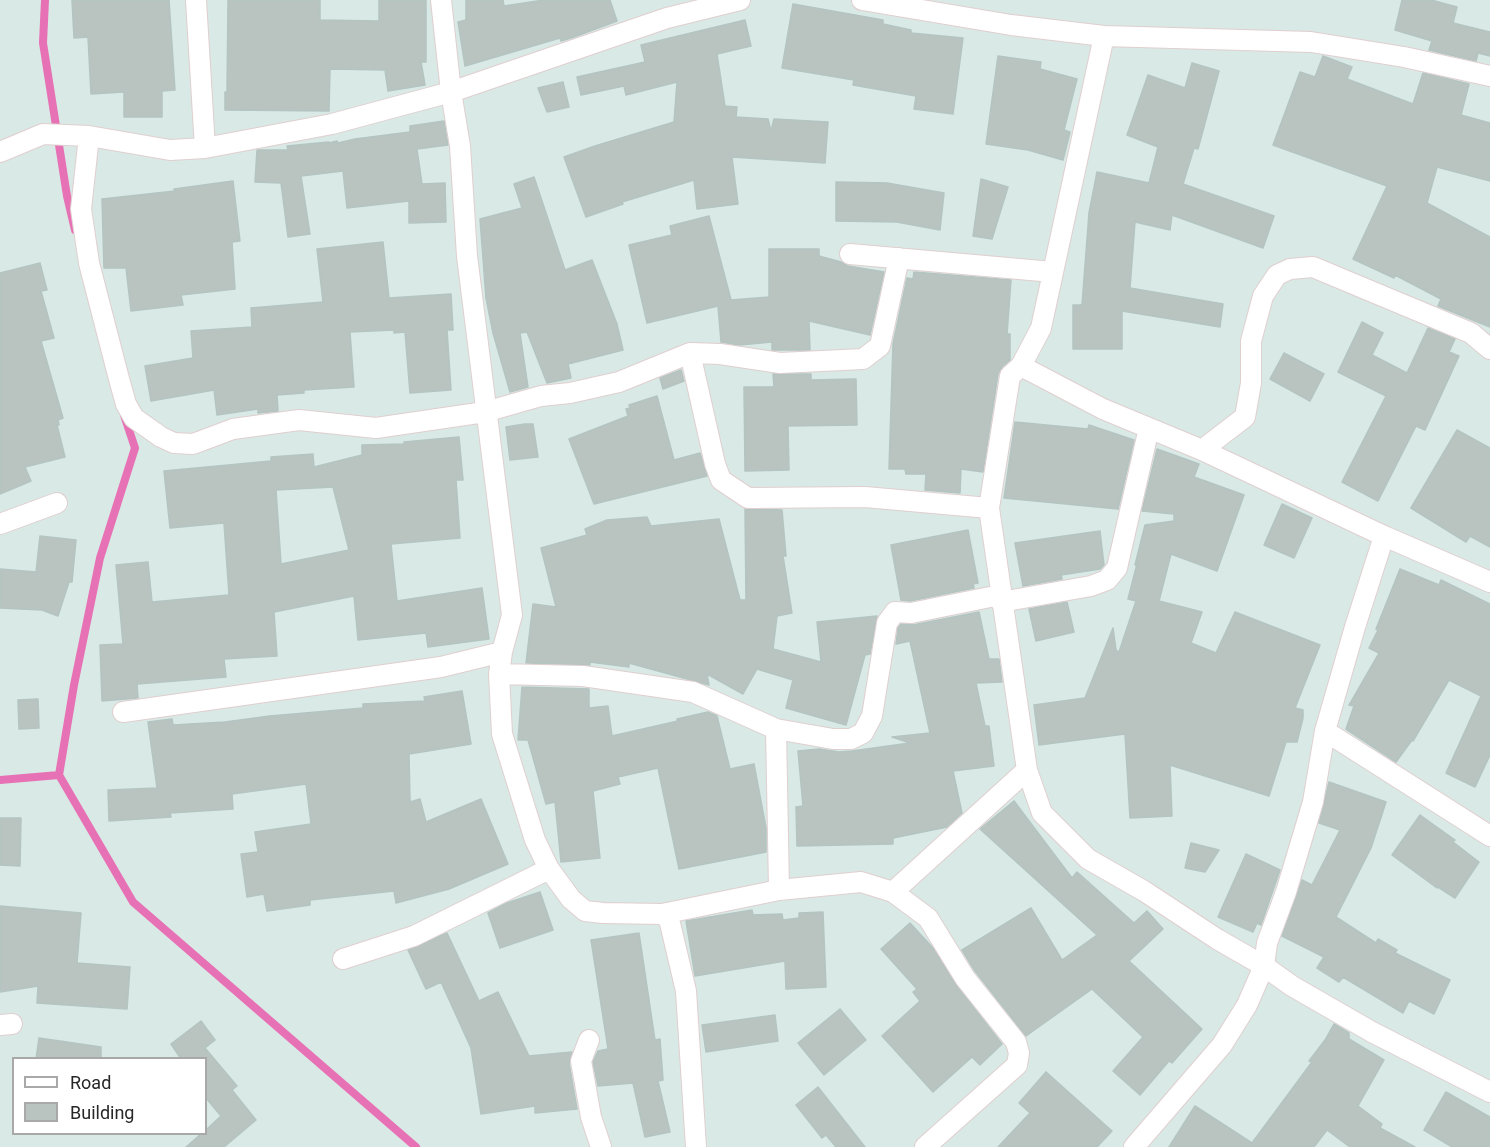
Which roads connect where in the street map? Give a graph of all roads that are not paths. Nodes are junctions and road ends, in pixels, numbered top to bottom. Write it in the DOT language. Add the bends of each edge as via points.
graph roads {
  1 [pos="196,0"];
  2 [pos="441,0"];
  3 [pos="740,0"];
  4 [pos="862,0"];
  5 [pos="667,9"];
  6 [pos="1104,36"];
  7 [pos="1490,76"];
  8 [pos="451,92"];
  9 [pos="89,136"];
  10 [pos="205,148"];
  11 [pos="0,152"];
  12 [pos="850,254"];
  13 [pos="899,258"];
  14 [pos="1053,272"];
  15 [pos="1490,349"];
  16 [pos="690,353"];
  17 [pos="1021,366"];
  18 [pos="485,412"];
  19 [pos="1149,428"];
  20 [pos="1202,450"];
  21 [pos="57,503"];
  22 [pos="988,508"];
  23 [pos="0,524"];
  24 [pos="1384,536"];
  25 [pos="1490,582"];
  26 [pos="1001,599"];
  27 [pos="502,652"];
  28 [pos="499,674"];
  29 [pos="123,712"];
  30 [pos="776,729"];
  31 [pos="1324,731"];
  32 [pos="1027,770"];
  33 [pos="1490,836"];
  34 [pos="549,869"];
  35 [pos="779,890"];
  36 [pos="893,892"];
  37 [pos="662,914"];
  38 [pos="343,959"];
  39 [pos="1264,966"];
  40 [pos="589,1040"];
  41 [pos="1490,1092"];
  42 [pos="601,1147"];
  43 [pos="696,1147"];
  44 [pos="925,1147"];
  45 [pos="1134,1147"];
  1 -- 10 [label="street"];
  2 -- 8 [label="street"];
  3 -- 5 [label="street"];
  4 -- 6 [label="street"];
  5 -- 8 [label="street"];
  6 -- 7 [label="street" via="1311,42"];
  6 -- 14 [label="street"];
  8 -- 10 [label="street" via="332,124"];
  8 -- 18 [label="street" via="460,146 467,256"];
  9 -- 10 [label="street" via="170,150"];
  9 -- 11 [label="street" via="43,134"];
  9 -- 18 [label="street" via="81,209 89,263 126,404 134,418 161,437 174,443 193,444 233,429 300,420 376,428"];
  12 -- 13 [label="street"];
  13 -- 14 [label="street"];
  13 -- 16 [label="street" via="880,346 863,359 780,363"];
  14 -- 17 [label="street" via="1041,328"];
  15 -- 20 [label="street" via="1471,333 1312,267 1290,268 1277,275 1263,296 1251,341 1251,383 1245,417"];
  16 -- 18 [label="street" via="619,382 541,396"];
  16 -- 22 [label="street" via="722,480 748,498 865,497"];
  17 -- 19 [label="street"];
  17 -- 22 [label="street" via="1010,376"];
  18 -- 27 [label="street" via="512,615"];
  19 -- 20 [label="street"];
  19 -- 26 [label="street" via="1117,568 1107,580 1091,586"];
  20 -- 24 [label="street"];
  21 -- 23 [label="street"];
  22 -- 26 [label="street"];
  24 -- 25 [label="street"];
  24 -- 31 [label="street"];
  26 -- 30 [label="street" via="895,612 887,623 872,716 863,734 833,739"];
  26 -- 32 [label="street"];
  27 -- 28 [label="street"];
  27 -- 29 [label="street" via="441,667"];
  28 -- 30 [label="street" via="583,676 693,692"];
  28 -- 34 [label="street" via="502,734 535,840"];
  30 -- 35 [label="street"];
  31 -- 33 [label="street"];
  31 -- 39 [label="street" via="1313,801 1267,943"];
  32 -- 36 [label="street"];
  32 -- 39 [label="street" via="1042,813 1088,859"];
  34 -- 37 [label="street" via="571,899 585,910"];
  34 -- 38 [label="street" via="414,936"];
  35 -- 36 [label="street" via="861,882"];
  35 -- 37 [label="street"];
  36 -- 44 [label="street" via="928,918 965,978 1016,1042 1019,1053 1017,1065"];
  37 -- 43 [label="street" via="669,919 686,992"];
  39 -- 41 [label="street" via="1372,1032"];
  39 -- 45 [label="street" via="1247,1005 1222,1045"];
  40 -- 42 [label="street" via="581,1061"];
}
